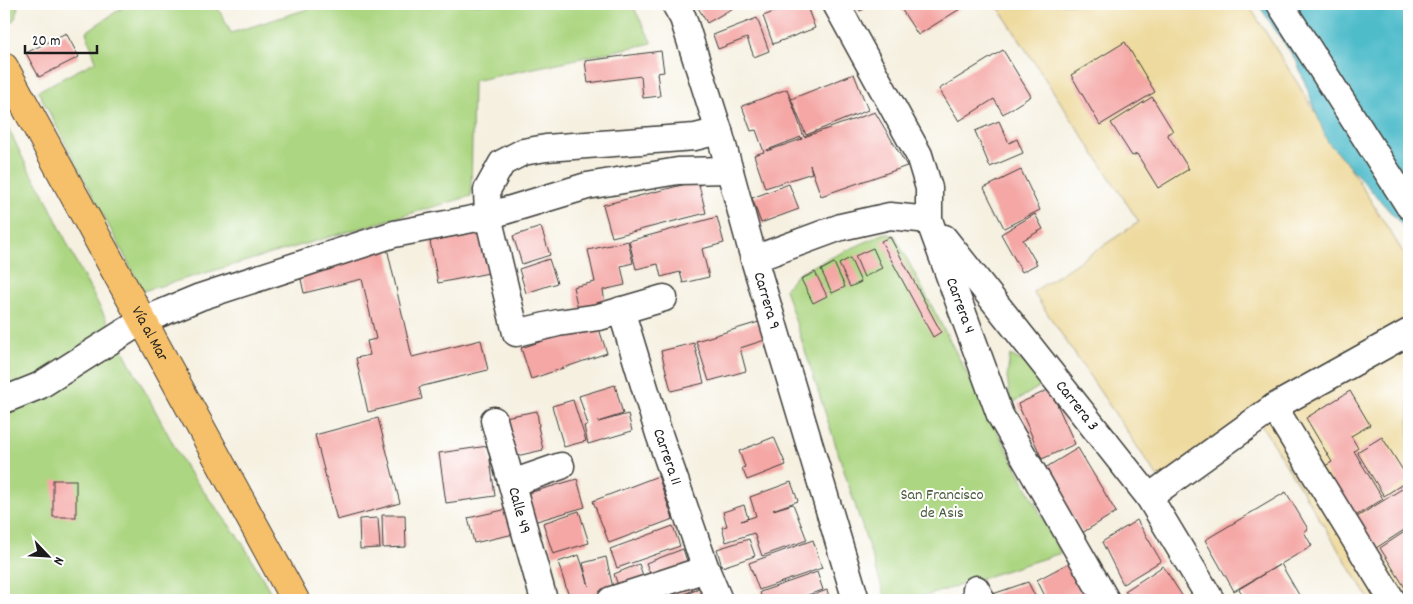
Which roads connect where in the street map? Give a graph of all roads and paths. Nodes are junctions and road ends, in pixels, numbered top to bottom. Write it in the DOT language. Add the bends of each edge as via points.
graph roads {
  1 [pos="675,4"];
  2 [pos="836,4"];
  3 [pos="1280,4"];
  4 [pos="4,67"];
  5 [pos="719,131"];
  6 [pos="730,170"];
  7 [pos="1409,206"];
  8 [pos="488,216"];
  9 [pos="929,220"];
  10 [pos="754,259"];
  11 [pos="664,298"];
  12 [pos="621,310"];
  13 [pos="142,321"];
  14 [pos="1409,332"];
  15 [pos="4,400"];
  16 [pos="1274,406"];
  17 [pos="494,420"];
  18 [pos="561,466"];
  19 [pos="512,483"];
  20 [pos="1149,497"];
  21 [pos="706,569"];
  22 [pos="295,600"];
  23 [pos="544,600"];
  24 [pos="611,600"];
  25 [pos="719,600"];
  26 [pos="856,600"];
  27 [pos="1106,600"];
  28 [pos="1211,600"];
  29 [pos="1392,600"];
  1 -- 5 [label="street, Carrera 9" via="683,18"];
  2 -- 9 [label="street, Carrera 4" via="919,155 929,188"];
  3 -- 7 [label="street"];
  4 -- 13 [label="highway, Vía al Mar"];
  5 -- 6 [label="street, Carrera 9"];
  5 -- 8 [label="street" via="695,137 523,152 502,163 487,190"];
  6 -- 8 [label="street" via="678,171 587,186"];
  6 -- 10 [label="street, Carrera 9"];
  8 -- 12 [label="street" via="516,333"];
  8 -- 13 [label="street" via="394,234 200,297"];
  9 -- 10 [label="street" via="890,216 841,227"];
  9 -- 20 [label="street, Carrera 3"];
  9 -- 27 [label="street, Carrera 4" via="1000,415"];
  10 -- 26 [label="street, Carrera 9"];
  11 -- 12 [label="street"];
  12 -- 21 [label="street, Carrera 11" via="659,434"];
  13 -- 15 [label="street" via="39,386"];
  13 -- 22 [label="highway, Vía al Mar"];
  14 -- 16 [label="street"];
  16 -- 20 [label="street"];
  16 -- 29 [label="street"];
  17 -- 19 [label="street, Calle 49"];
  18 -- 19 [label="street"];
  19 -- 23 [label="street, Calle 49"];
  20 -- 28 [label="street, Carrera 3"];
  21 -- 24 [label="street"];
  21 -- 25 [label="street, Carrera 11"];
}
